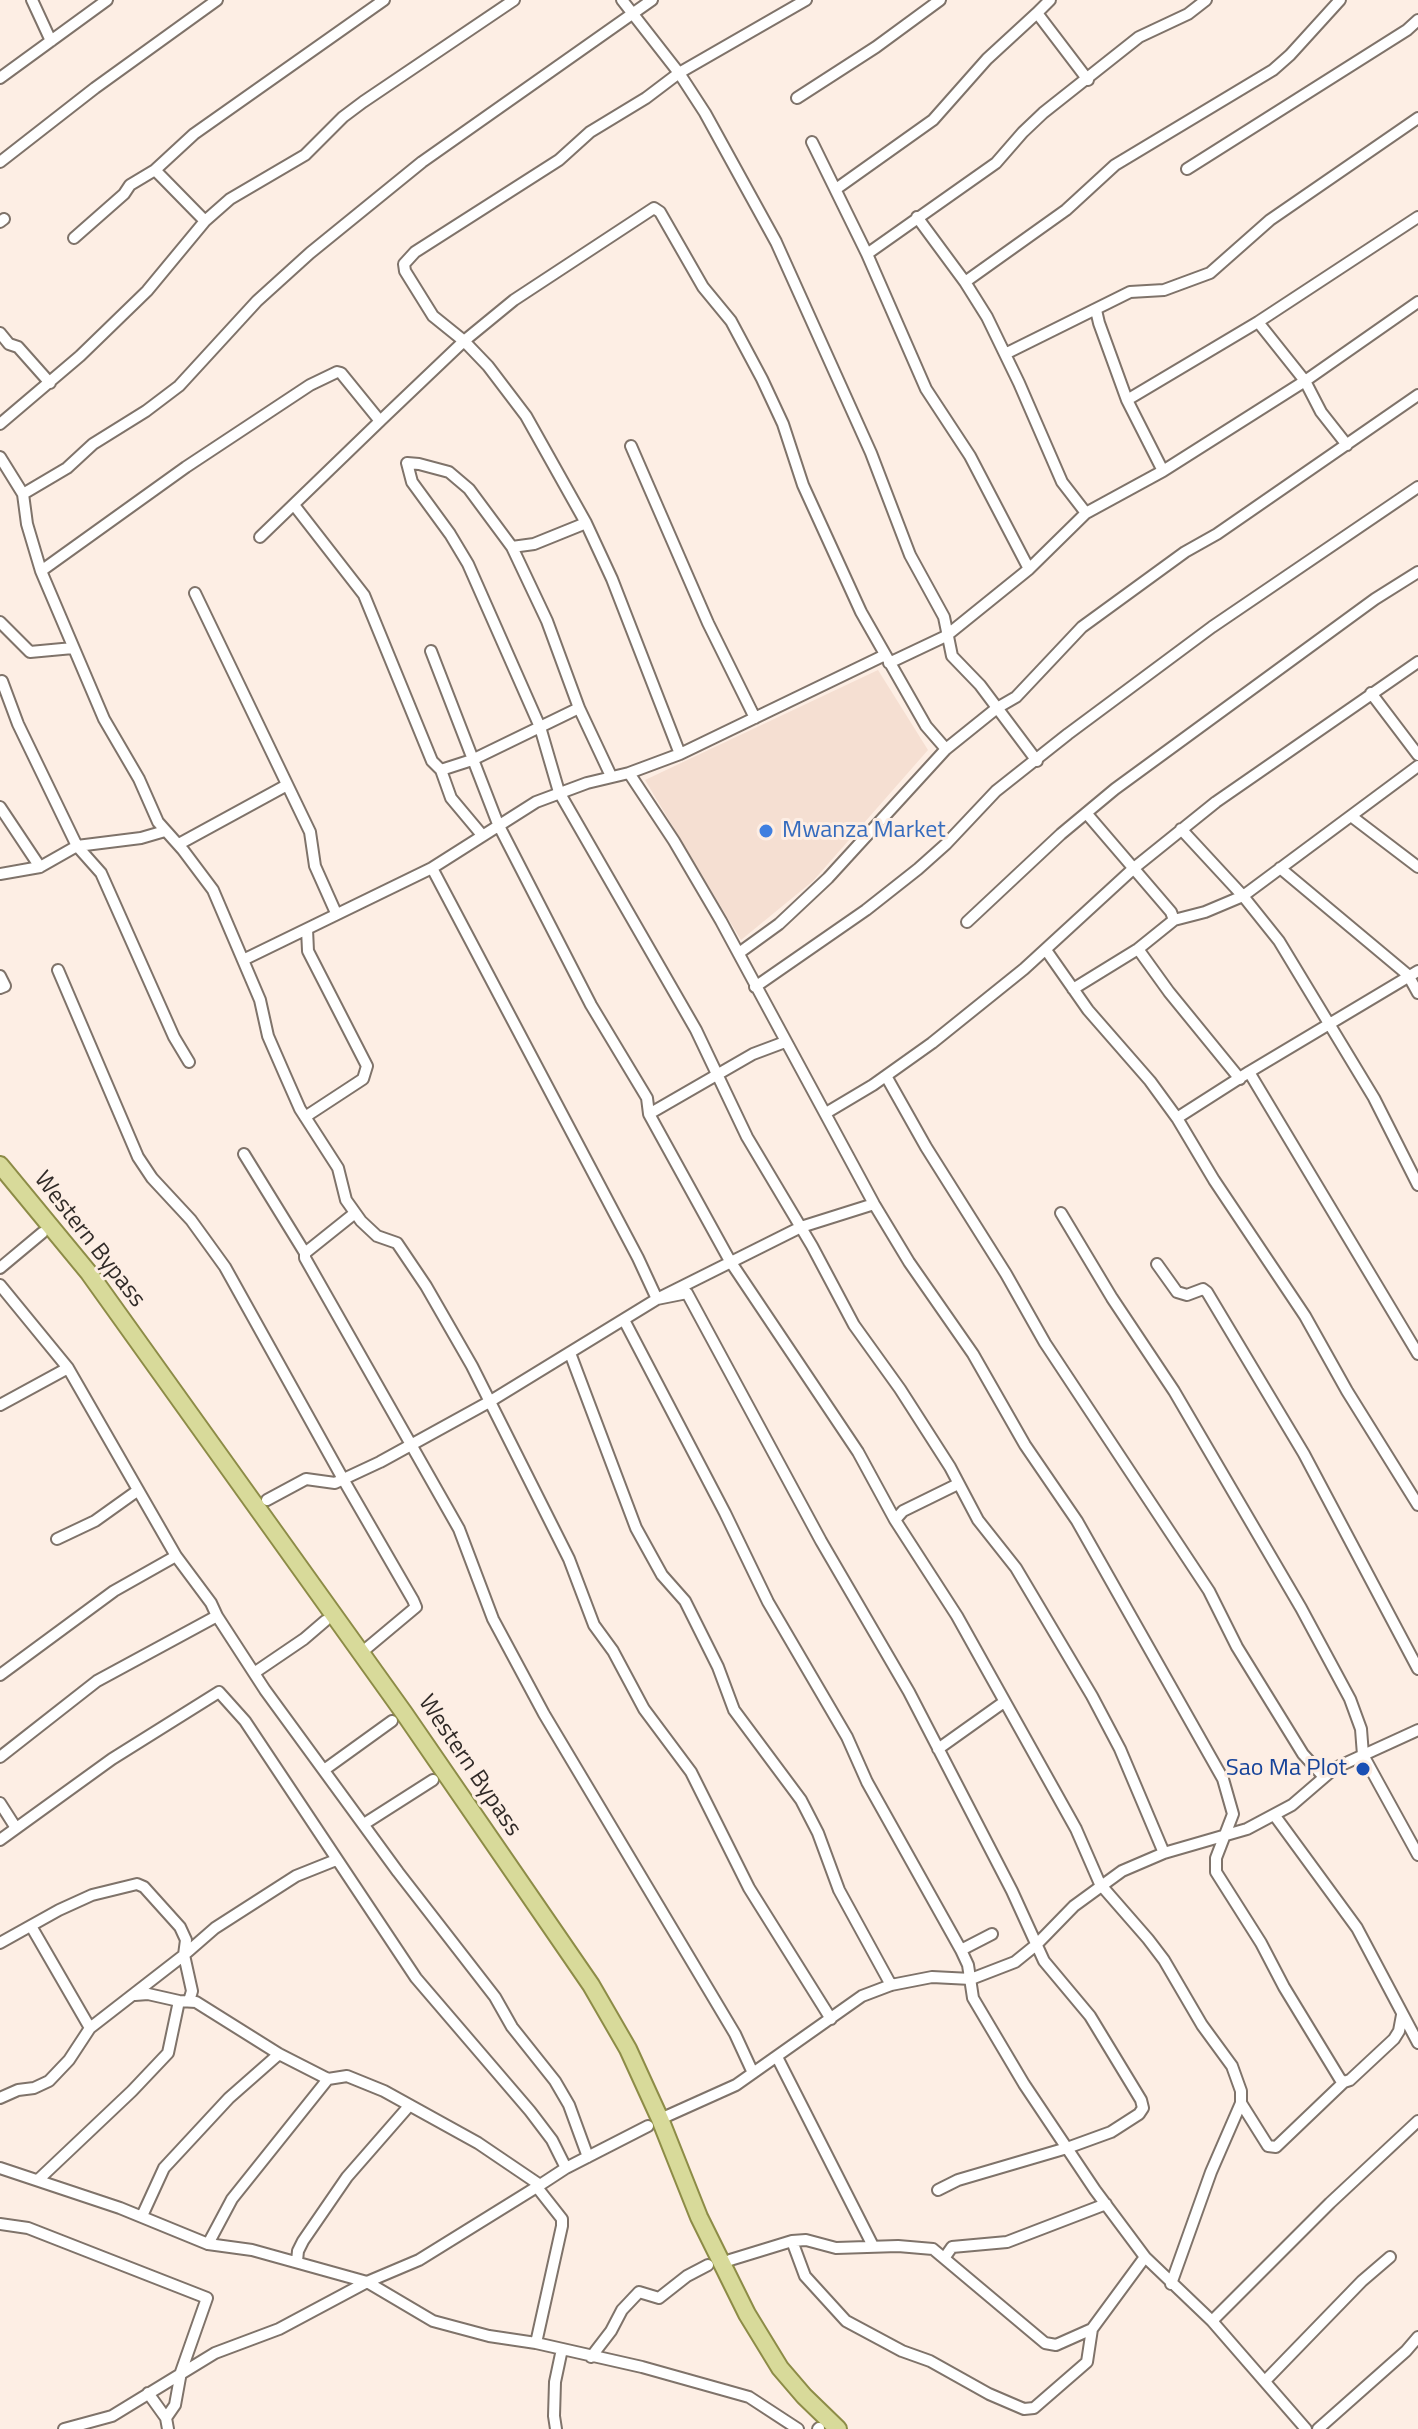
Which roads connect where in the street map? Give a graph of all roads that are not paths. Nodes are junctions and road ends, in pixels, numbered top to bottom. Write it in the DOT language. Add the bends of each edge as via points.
graph roads {
  1 [pos="32,0"];
  2 [pos="217,0"];
  3 [pos="384,0"];
  4 [pos="514,0"];
  5 [pos="622,0"];
  6 [pos="652,0"];
  7 [pos="806,0"];
  8 [pos="940,0"];
  9 [pos="1050,0"];
  10 [pos="1206,0"];
  11 [pos="1340,0"];
  12 [pos="104,1"];
  13 [pos="632,12"];
  14 [pos="1037,13"];
  15 [pos="1418,20"];
  16 [pos="51,41"];
  17 [pos="679,73"];
  18 [pos="0,78"];
  19 [pos="1088,80"];
  20 [pos="797,98"];
  21 [pos="1418,118"];
  22 [pos="812,142"];
  23 [pos="0,162"];
  24 [pos="1187,169"];
  25 [pos="155,170"];
  26 [pos="836,189"];
  27 [pos="917,217"];
  28 [pos="1418,217"];
  29 [pos="205,221"];
  30 [pos="74,238"];
  31 [pos="867,254"];
  32 [pos="965,282"];
  33 [pos="1418,302"];
  34 [pos="1096,310"];
  35 [pos="1258,322"];
  36 [pos="0,333"];
  37 [pos="464,341"];
  38 [pos="1005,354"];
  39 [pos="1305,381"];
  40 [pos="50,383"];
  41 [pos="1418,395"];
  42 [pos="1127,400"];
  43 [pos="380,421"];
  44 [pos="0,424"];
  45 [pos="1347,445"];
  46 [pos="631,446"];
  47 [pos="0,457"];
  48 [pos="1163,471"];
  49 [pos="1418,487"];
  50 [pos="23,494"];
  51 [pos="294,505"];
  52 [pos="1086,513"];
  53 [pos="586,523"];
  54 [pos="260,537"];
  55 [pos="512,547"];
  56 [pos="1029,569"];
  57 [pos="41,571"];
  58 [pos="1418,572"];
  59 [pos="195,593"];
  60 [pos="0,622"];
  61 [pos="946,636"];
  62 [pos="73,648"];
  63 [pos="431,651"];
  64 [pos="887,659"];
  65 [pos="1418,662"];
  66 [pos="2,681"];
  67 [pos="1371,693"];
  68 [pos="579,708"];
  69 [pos="997,708"];
  70 [pos="755,718"];
  71 [pos="540,727"];
  72 [pos="946,749"];
  73 [pos="680,754"];
  74 [pos="1418,755"];
  75 [pos="472,760"];
  76 [pos="1037,761"];
  77 [pos="1418,766"];
  78 [pos="441,770"];
  79 [pos="629,773"];
  80 [pos="611,776"];
  81 [pos="287,785"];
  82 [pos="559,792"];
  83 [pos="0,807"];
  84 [pos="1087,814"];
  85 [pos="1351,816"];
  86 [pos="498,824"];
  87 [pos="1181,829"];
  88 [pos="165,831"];
  89 [pos="482,835"];
  90 [pos="179,844"];
  91 [pos="77,846"];
  92 [pos="40,867"];
  93 [pos="1418,867"];
  94 [pos="432,868"];
  95 [pos="1134,868"];
  96 [pos="1280,868"];
  97 [pos="0,874"];
  98 [pos="1243,896"];
  99 [pos="336,913"];
  100 [pos="1174,920"];
  101 [pos="967,922"];
  102 [pos="307,929"];
  103 [pos="1138,949"];
  104 [pos="1046,950"];
  105 [pos="739,953"];
  106 [pos="243,960"];
  107 [pos="58,970"];
  108 [pos="1413,973"];
  109 [pos="0,976"];
  110 [pos="755,987"];
  111 [pos="0,988"];
  112 [pos="1073,989"];
  113 [pos="1418,993"];
  114 [pos="1330,1024"];
  115 [pos="785,1042"];
  116 [pos="189,1062"];
  117 [pos="717,1074"];
  118 [pos="886,1076"];
  119 [pos="1244,1076"];
  120 [pos="826,1113"];
  121 [pos="649,1114"];
  122 [pos="305,1117"];
  123 [pos="1177,1118"];
  124 [pos="244,1154"];
  125 [pos="0,1165"];
  126 [pos="1418,1185"];
  127 [pos="874,1204"];
  128 [pos="355,1213"];
  129 [pos="1061,1213"];
  130 [pos="801,1227"];
  131 [pos="42,1233"];
  132 [pos="305,1253"];
  133 [pos="730,1261"];
  134 [pos="1157,1264"];
  135 [pos="0,1268"];
  136 [pos="0,1285"];
  137 [pos="657,1299"];
  138 [pos="624,1320"];
  139 [pos="570,1353"];
  140 [pos="1418,1354"];
  141 [pos="68,1368"];
  142 [pos="489,1402"];
  143 [pos="0,1405"];
  144 [pos="413,1445"];
  145 [pos="343,1479"];
  146 [pos="958,1484"];
  147 [pos="137,1491"];
  148 [pos="267,1500"];
  149 [pos="1418,1505"];
  150 [pos="895,1520"];
  151 [pos="57,1539"];
  152 [pos="176,1556"];
  153 [pos="217,1616"];
  154 [pos="325,1621"];
  155 [pos="361,1653"];
  156 [pos="1418,1669"];
  157 [pos="254,1673"];
  158 [pos="0,1675"];
  159 [pos="1004,1702"];
  160 [pos="392,1721"];
  161 [pos="1418,1730"];
  162 [pos="938,1749"];
  163 [pos="1363,1755"];
  164 [pos="0,1757"];
  165 [pos="324,1770"];
  166 [pos="1323,1776"];
  167 [pos="433,1780"];
  168 [pos="0,1803"];
  169 [pos="1275,1816"];
  170 [pos="364,1824"];
  171 [pos="16,1828"];
  172 [pos="1222,1838"];
  173 [pos="0,1840"];
  174 [pos="1195,1845"];
  175 [pos="1164,1853"];
  176 [pos="1418,1855"];
  177 [pos="1216,1858"];
  178 [pos="336,1860"];
  179 [pos="1100,1884"];
  180 [pos="31,1926"];
  181 [pos="992,1934"];
  182 [pos="0,1943"];
  183 [pos="1036,1945"];
  184 [pos="961,1950"];
  185 [pos="184,1955"];
  186 [pos="971,1979"];
  187 [pos="891,1985"];
  188 [pos="147,1990"];
  189 [pos="184,2001"];
  190 [pos="1402,2015"];
  191 [pos="831,2019"];
  192 [pos="90,2028"];
  193 [pos="1418,2043"];
  194 [pos="279,2054"];
  195 [pos="777,2057"];
  196 [pos="753,2073"];
  197 [pos="328,2079"];
  198 [pos="1344,2082"];
  199 [pos="2,2092"];
  200 [pos="1241,2103"];
  201 [pos="409,2106"];
  202 [pos="667,2116"];
  203 [pos="1418,2121"];
  204 [pos="648,2126"];
  205 [pos="1067,2148"];
  206 [pos="588,2157"];
  207 [pos="0,2168"];
  208 [pos="566,2168"];
  209 [pos="38,2180"];
  210 [pos="538,2185"];
  211 [pos="938,2190"];
  212 [pos="1106,2204"];
  213 [pos="142,2216"];
  214 [pos="0,2224"];
  215 [pos="792,2241"];
  216 [pos="208,2244"];
  217 [pos="873,2246"];
  218 [pos="945,2257"];
  219 [pos="1145,2257"];
  220 [pos="1390,2257"];
  221 [pos="730,2260"];
  222 [pos="297,2261"];
  223 [pos="708,2265"];
  224 [pos="367,2282"];
  225 [pos="1171,2284"];
  226 [pos="1212,2321"];
  227 [pos="1092,2329"];
  228 [pos="1418,2337"];
  229 [pos="536,2343"];
  230 [pos="562,2349"];
  231 [pos="591,2357"];
  232 [pos="181,2372"];
  233 [pos="1265,2381"];
  234 [pos="148,2393"];
  235 [pos="167,2424"];
  236 [pos="64,2429"];
  237 [pos="556,2429"];
  238 [pos="798,2429"];
  239 [pos="838,2429"];
  240 [pos="1306,2429"];
  241 [pos="1318,2429"];
  1 -- 16 [label="street"];
  2 -- 23 [label="street"];
  3 -- 25 [label="street" via="194,134"];
  4 -- 29 [label="street" via="363,102 305,155 230,199"];
  5 -- 13 [label="street"];
  6 -- 13 [label="street"];
  7 -- 17 [label="street"];
  8 -- 20 [label="street"];
  9 -- 14 [label="street"];
  10 -- 19 [label="street" via="1139,37"];
  11 -- 32 [label="street" via="1273,70 1115,165 1066,210"];
  12 -- 16 [label="street"];
  13 -- 17 [label="street"];
  13 -- 50 [label="street" via="422,162 257,301 179,386"];
  14 -- 19 [label="street"];
  14 -- 26 [label="street" via="933,120"];
  15 -- 24 [label="street"];
  16 -- 18 [label="street"];
  17 -- 37 [label="street" via="404,264 433,316"];
  17 -- 61 [label="street" via="798,288 910,555 944,617"];
  19 -- 27 [label="street" via="1023,132 996,163"];
  21 -- 34 [label="street" via="1270,220 1210,273 1164,290 1130,292"];
  22 -- 26 [label="street"];
  25 -- 29 [label="street"];
  25 -- 30 [label="street" via="130,185"];
  26 -- 31 [label="street"];
  27 -- 31 [label="street"];
  27 -- 32 [label="street"];
  28 -- 35 [label="street"];
  29 -- 40 [label="street" via="147,291"];
  31 -- 56 [label="street" via="926,389 970,456"];
  32 -- 38 [label="street"];
  33 -- 39 [label="street"];
  34 -- 38 [label="street"];
  34 -- 42 [label="street"];
  35 -- 39 [label="street"];
  35 -- 42 [label="street"];
  36 -- 40 [label="street"];
  37 -- 43 [label="street"];
  37 -- 53 [label="street" via="526,416"];
  37 -- 64 [label="street" via="514,300 658,209 762,379 803,485"];
  38 -- 52 [label="street" via="1062,482"];
  39 -- 45 [label="street"];
  39 -- 48 [label="street"];
  40 -- 44 [label="street"];
  41 -- 45 [label="street"];
  42 -- 48 [label="street"];
  43 -- 51 [label="street"];
  43 -- 57 [label="street" via="337,372 186,467"];
  45 -- 69 [label="street" via="1082,627 1016,697"];
  46 -- 70 [label="street"];
  47 -- 50 [label="street"];
  48 -- 52 [label="street"];
  49 -- 76 [label="street" via="1212,627"];
  50 -- 57 [label="street"];
  51 -- 54 [label="street"];
  51 -- 78 [label="street" via="364,595 432,761"];
  52 -- 56 [label="street"];
  53 -- 55 [label="street"];
  53 -- 73 [label="street"];
  55 -- 68 [label="street"];
  55 -- 71 [label="street" via="469,489 449,472 407,463 412,482 468,564"];
  56 -- 61 [label="street"];
  57 -- 62 [label="street"];
  58 -- 84 [label="street"];
  59 -- 81 [label="street"];
  60 -- 62 [label="street" via="30,652"];
  61 -- 64 [label="street"];
  61 -- 69 [label="street" via="952,656"];
  62 -- 88 [label="street" via="104,719"];
  63 -- 75 [label="street"];
  64 -- 70 [label="street"];
  64 -- 72 [label="street" via="926,726"];
  65 -- 67 [label="street"];
  66 -- 91 [label="street"];
  67 -- 74 [label="street"];
  67 -- 87 [label="street"];
  68 -- 71 [label="street"];
  68 -- 80 [label="street"];
  69 -- 72 [label="street"];
  69 -- 76 [label="street"];
  70 -- 73 [label="street"];
  71 -- 75 [label="street"];
  71 -- 82 [label="street"];
  72 -- 105 [label="street" via="828,878"];
  73 -- 79 [label="street"];
  75 -- 78 [label="street"];
  75 -- 86 [label="street"];
  76 -- 110 [label="street" via="996,791 918,869"];
  77 -- 85 [label="street"];
  78 -- 89 [label="street" via="451,798"];
  79 -- 80 [label="street"];
  79 -- 105 [label="street"];
  80 -- 82 [label="street"];
  81 -- 90 [label="street"];
  81 -- 99 [label="street" via="310,832 315,866"];
  82 -- 86 [label="street"];
  82 -- 117 [label="street"];
  83 -- 92 [label="street"];
  84 -- 95 [label="street"];
  84 -- 101 [label="street"];
  85 -- 93 [label="street"];
  85 -- 96 [label="street"];
  86 -- 89 [label="street"];
  86 -- 121 [label="street" via="591,1005 647,1098"];
  87 -- 95 [label="street"];
  87 -- 98 [label="street"];
  88 -- 90 [label="street"];
  88 -- 91 [label="street"];
  89 -- 94 [label="street"];
  90 -- 106 [label="street" via="213,890"];
  91 -- 92 [label="street"];
  91 -- 116 [label="street" via="101,873"];
  92 -- 97 [label="street"];
  94 -- 99 [label="street"];
  94 -- 137 [label="street"];
  95 -- 100 [label="street"];
  95 -- 104 [label="street"];
  96 -- 98 [label="street"];
  96 -- 108 [label="street"];
  98 -- 100 [label="street"];
  98 -- 114 [label="street" via="1279,941"];
  99 -- 102 [label="street"];
  100 -- 103 [label="street"];
  102 -- 106 [label="street"];
  102 -- 122 [label="street" via="308,951 367,1066 363,1079"];
  103 -- 112 [label="street"];
  103 -- 119 [label="street"];
  104 -- 112 [label="street"];
  104 -- 118 [label="street"];
  105 -- 110 [label="street"];
  106 -- 122 [label="street" via="268,1036"];
  107 -- 145 [label="street" via="138,1157 225,1267"];
  108 -- 113 [label="street"];
  108 -- 114 [label="street"];
  109 -- 111 [label="street" via="5,986"];
  110 -- 115 [label="street"];
  112 -- 123 [label="street"];
  114 -- 119 [label="street"];
  114 -- 126 [label="street"];
  115 -- 117 [label="street"];
  115 -- 120 [label="street"];
  117 -- 121 [label="street"];
  117 -- 130 [label="street" via="747,1137"];
  118 -- 120 [label="street"];
  118 -- 166 [label="street" via="1045,1343 1209,1591 1303,1754"];
  119 -- 123 [label="street"];
  119 -- 140 [label="street"];
  120 -- 127 [label="street"];
  121 -- 133 [label="street"];
  122 -- 128 [label="street" via="338,1168"];
  123 -- 149 [label="street"];
  124 -- 132 [label="street"];
  125 -- 155 [label="main road, Western Bypass" via="89,1273"];
  127 -- 130 [label="street"];
  127 -- 172 [label="street" via="1091,1544 1223,1779 1233,1814"];
  128 -- 132 [label="street"];
  128 -- 142 [label="street" via="377,1236 397,1243 452,1329"];
  129 -- 163 [label="street" via="1174,1391 1301,1608 1350,1699"];
  130 -- 133 [label="street"];
  130 -- 146 [label="street" via="854,1325"];
  131 -- 135 [label="street"];
  132 -- 144 [label="street"];
  133 -- 137 [label="street"];
  133 -- 150 [label="street" via="858,1452"];
  134 -- 156 [label="street" via="1177,1292 1187,1295 1203,1289 1216,1305 1304,1454"];
  136 -- 141 [label="street"];
  137 -- 138 [label="street"];
  137 -- 162 [label="street" via="687,1293"];
  138 -- 139 [label="street"];
  138 -- 184 [label="street" via="768,1602"];
  139 -- 142 [label="street"];
  139 -- 187 [label="street" via="636,1528 662,1575 685,1601 734,1710 801,1800 839,1890"];
  141 -- 143 [label="street"];
  141 -- 147 [label="street"];
  142 -- 144 [label="street"];
  142 -- 191 [label="street" via="569,1559 594,1625 644,1709 691,1772 749,1888"];
  144 -- 145 [label="street"];
  144 -- 196 [label="street" via="459,1529 493,1619"];
  145 -- 148 [label="street" via="306,1479"];
  145 -- 155 [label="street" via="416,1607"];
  146 -- 150 [label="street"];
  146 -- 175 [label="street" via="1016,1568 1092,1696"];
  147 -- 151 [label="street" via="95,1521"];
  147 -- 152 [label="street"];
  150 -- 159 [label="street" via="937,1582"];
  152 -- 153 [label="street"];
  152 -- 158 [label="street" via="114,1591"];
  153 -- 157 [label="street"];
  153 -- 164 [label="street" via="97,1681"];
  154 -- 157 [label="street"];
  155 -- 239 [label="main road, Western Bypass" via="591,1985 628,2049 699,2217 747,2314 780,2368"];
  157 -- 165 [label="street"];
  159 -- 162 [label="street"];
  159 -- 179 [label="street" via="1076,1829"];
  160 -- 165 [label="street"];
  161 -- 163 [label="street"];
  162 -- 183 [label="street"];
  163 -- 166 [label="street"];
  163 -- 176 [label="street"];
  165 -- 170 [label="street"];
  166 -- 169 [label="street"];
  167 -- 170 [label="street"];
  168 -- 171 [label="street"];
  169 -- 172 [label="street"];
  169 -- 190 [label="street" via="1357,1928"];
  170 -- 206 [label="street" via="555,2081"];
  171 -- 173 [label="street"];
  171 -- 178 [label="street" via="219,1692 245,1721"];
  172 -- 174 [label="street"];
  172 -- 177 [label="street"];
  174 -- 175 [label="street"];
  174 -- 177 [label="street"];
  175 -- 179 [label="street"];
  177 -- 198 [label="street" via="1216,1872 1226,1890"];
  178 -- 185 [label="street" via="251,1902"];
  178 -- 208 [label="street" via="416,1978 530,2111"];
  179 -- 183 [label="street"];
  179 -- 200 [label="street" via="1164,1960 1232,2066"];
  180 -- 182 [label="street"];
  180 -- 185 [label="street" via="92,1895 137,1884 180,1927 186,1940"];
  180 -- 192 [label="street"];
  181 -- 184 [label="street"];
  183 -- 186 [label="street" via="1015,1962"];
  183 -- 205 [label="street" via="1090,2016 1143,2108 1111,2132"];
  184 -- 186 [label="street"];
  185 -- 188 [label="street"];
  185 -- 189 [label="street" via="192,1991"];
  186 -- 187 [label="street" via="932,1977"];
  186 -- 205 [label="street" via="982,2016"];
  187 -- 191 [label="street" via="862,1996"];
  188 -- 189 [label="street"];
  188 -- 192 [label="street"];
  189 -- 194 [label="street" via="196,2002"];
  189 -- 209 [label="street" via="168,2053"];
  190 -- 193 [label="street"];
  190 -- 198 [label="street" via="1394,2039"];
  191 -- 195 [label="street"];
  192 -- 199 [label="street" via="49,2081"];
  194 -- 197 [label="street"];
  194 -- 213 [label="street" via="164,2168"];
  195 -- 196 [label="street"];
  195 -- 217 [label="street"];
  196 -- 202 [label="street"];
  197 -- 201 [label="street" via="347,2076"];
  197 -- 216 [label="street" via="232,2199"];
  198 -- 200 [label="street" via="1276,2147 1268,2146"];
  200 -- 225 [label="street"];
  201 -- 210 [label="street" via="478,2143"];
  201 -- 222 [label="street" via="347,2177 303,2241"];
  203 -- 226 [label="street"];
  204 -- 206 [label="street"];
  205 -- 211 [label="street"];
  205 -- 212 [label="street"];
  206 -- 208 [label="street"];
  207 -- 209 [label="street"];
  208 -- 210 [label="street"];
  209 -- 213 [label="street"];
  210 -- 224 [label="street" via="436,2250"];
  210 -- 229 [label="street" via="562,2226"];
  212 -- 218 [label="street" via="1007,2242 952,2247"];
  212 -- 219 [label="street"];
  213 -- 216 [label="street"];
  214 -- 232 [label="street" via="28,2228 207,2298"];
  215 -- 217 [label="street" via="836,2248"];
  215 -- 221 [label="street"];
  215 -- 227 [label="street" via="805,2276 846,2321 1024,2409 1034,2408 1087,2362"];
  216 -- 222 [label="street"];
  217 -- 218 [label="street" via="933,2249"];
  218 -- 227 [label="street" via="1045,2343 1063,2343"];
  219 -- 225 [label="street"];
  219 -- 227 [label="street"];
  220 -- 233 [label="street"];
  222 -- 224 [label="street"];
  223 -- 231 [label="street" via="659,2298 639,2292"];
  224 -- 229 [label="street" via="433,2321"];
  224 -- 232 [label="street"];
  225 -- 226 [label="street"];
  226 -- 233 [label="street"];
  228 -- 241 [label="street"];
  229 -- 230 [label="street"];
  230 -- 231 [label="street"];
  230 -- 237 [label="street" via="555,2382"];
  231 -- 238 [label="street" via="749,2397"];
  232 -- 234 [label="street"];
  232 -- 235 [label="street"];
  233 -- 240 [label="street"];
  234 -- 235 [label="street"];
  234 -- 236 [label="street" via="112,2416"];
}
